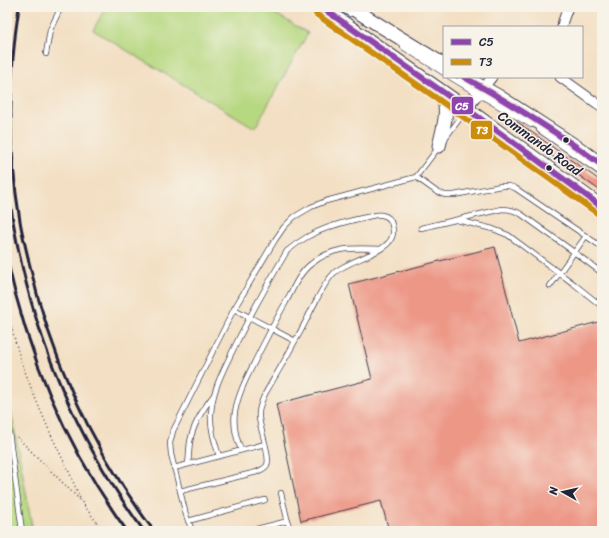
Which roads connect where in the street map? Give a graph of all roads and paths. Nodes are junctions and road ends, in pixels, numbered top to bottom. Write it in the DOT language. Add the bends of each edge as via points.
graph roads {
  1 [pos="61,7"];
  2 [pos="321,7"];
  3 [pos="329,7"];
  4 [pos="339,7"];
  5 [pos="568,7"];
  6 [pos="353,12"];
  7 [pos="562,26"];
  8 [pos="397,43"];
  9 [pos="46,54"];
  10 [pos="443,64"];
  11 [pos="443,72"];
  12 [pos="452,78"];
  13 [pos="465,78"];
  14 [pos="491,78"];
  15 [pos="561,78"];
  16 [pos="440,87"];
  17 [pos="480,91"];
  18 [pos="469,106"];
  19 [pos="602,107"];
  20 [pos="439,146"];
  21 [pos="602,165"];
  22 [pos="602,174"];
  23 [pos="416,177"];
  24 [pos="602,208"];
  25 [pos="455,220"];
  26 [pos="421,228"];
  27 [pos="586,236"];
  28 [pos="602,247"];
  29 [pos="381,249"];
  30 [pos="574,252"];
  31 [pos="560,273"];
  32 [pos="602,273"];
  33 [pos="550,286"];
  34 [pos="602,305"];
  35 [pos="234,309"];
  36 [pos="7,311"];
  37 [pos="250,317"];
  38 [pos="271,329"];
  39 [pos="295,342"];
  40 [pos="214,395"];
  41 [pos="7,423"];
  42 [pos="9,432"];
  43 [pos="265,444"];
  44 [pos="241,450"];
  45 [pos="219,456"];
  46 [pos="188,464"];
  47 [pos="174,468"];
  48 [pos="180,491"];
  49 [pos="281,493"];
  50 [pos="265,500"];
  51 [pos="81,501"];
  52 [pos="188,521"];
  53 [pos="288,521"];
  54 [pos="22,531"];
  55 [pos="103,531"];
  56 [pos="193,531"];
  57 [pos="248,531"];
  58 [pos="290,531"];
  1 -- 9 [label="lane" via="50,30"];
  2 -- 16 [label="main road, Commando Road"];
  3 -- 16 [label="lane"];
  4 -- 6 [label="lane"];
  5 -- 7 [label="street"];
  6 -- 10 [label="main road"];
  8 -- 11 [label="lane"];
  12 -- 17 [label="lane"];
  13 -- 17 [label="main road, Commando Road"];
  14 -- 17 [label="street"];
  15 -- 19 [label="street"];
  16 -- 18 [label="main road, Commando Road"];
  16 -- 20 [label="main road" via="446,110"];
  17 -- 18 [label="street"];
  17 -- 21 [label="main road, Commando Road" via="498,96"];
  17 -- 22 [label="lane"];
  18 -- 20 [label="lane"];
  18 -- 24 [label="main road, Commando Road"];
  20 -- 23 [label="lane"];
  23 -- 27 [label="lane" via="445,195 454,196 502,186 515,188"];
  23 -- 35 [label="lane" via="326,201 311,206 294,217 284,226"];
  25 -- 26 [label="lane"];
  25 -- 30 [label="lane" via="502,209 515,210"];
  25 -- 31 [label="lane" via="508,235"];
  27 -- 28 [label="lane"];
  27 -- 30 [label="lane"];
  29 -- 37 [label="lane" via="388,244 393,229 392,222 382,215 358,218 328,227 307,237 287,251"];
  29 -- 38 [label="lane" via="337,250 309,264"];
  29 -- 39 [label="lane" via="337,270 330,277"];
  30 -- 31 [label="lane"];
  30 -- 32 [label="lane"];
  31 -- 33 [label="lane"];
  31 -- 34 [label="lane"];
  35 -- 37 [label="lane"];
  35 -- 47 [label="lane" via="173,431 170,454"];
  36 -- 51 [label="path" via="33,393"];
  37 -- 38 [label="lane"];
  37 -- 40 [label="lane" via="222,372"];
  38 -- 39 [label="lane"];
  38 -- 44 [label="lane" via="238,398 234,423"];
  39 -- 43 [label="lane" via="261,402 259,418"];
  40 -- 45 [label="lane" via="212,432"];
  40 -- 46 [label="lane" via="195,426 190,440"];
  41 -- 42 [label="lane"];
  42 -- 51 [label="path" via="18,437"];
  42 -- 54 [label="lane"];
  43 -- 44 [label="lane"];
  43 -- 48 [label="lane" via="268,460 263,469"];
  44 -- 45 [label="lane"];
  45 -- 46 [label="lane"];
  46 -- 47 [label="lane"];
  47 -- 48 [label="lane"];
  48 -- 52 [label="lane"];
  49 -- 53 [label="lane"];
  50 -- 52 [label="lane"];
  51 -- 55 [label="path"];
  52 -- 56 [label="lane"];
  53 -- 57 [label="lane"];
  53 -- 58 [label="lane"];
}
